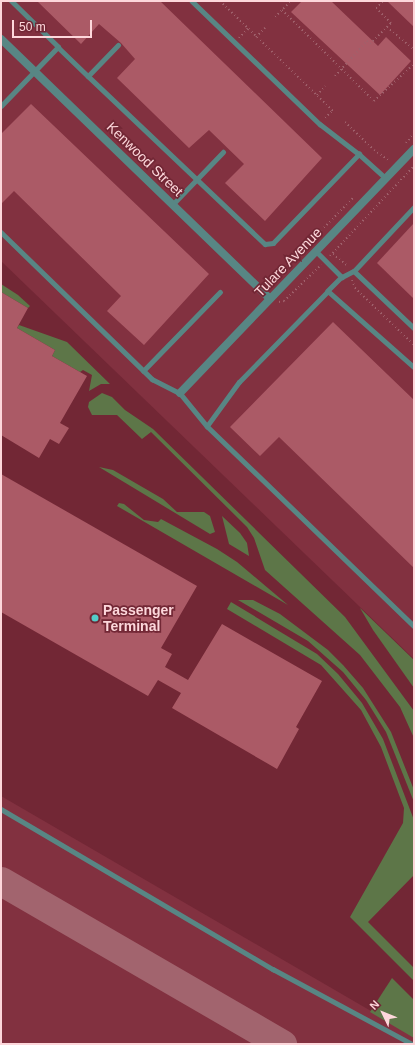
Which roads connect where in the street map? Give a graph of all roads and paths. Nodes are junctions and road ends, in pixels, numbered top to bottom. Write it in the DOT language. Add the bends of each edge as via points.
graph roads {
  1 [pos="11,1"];
  2 [pos="192,1"];
  3 [pos="220,1"];
  4 [pos="291,1"];
  5 [pos="377,1"];
  6 [pos="384,1"];
  7 [pos="380,4"];
  8 [pos="282,10"];
  9 [pos="275,17"];
  10 [pos="387,27"];
  11 [pos="248,28"];
  12 [pos="265,28"];
  13 [pos="256,37"];
  14 [pos="238,38"];
  15 [pos="1,39"];
  16 [pos="118,45"];
  17 [pos="58,47"];
  18 [pos="414,50"];
  19 [pos="414,64"];
  20 [pos="342,69"];
  21 [pos="34,71"];
  22 [pos="88,76"];
  23 [pos="335,76"];
  24 [pos="325,86"];
  25 [pos="317,95"];
  26 [pos="1,106"];
  27 [pos="324,120"];
  28 [pos="345,122"];
  29 [pos="414,133"];
  30 [pos="402,149"];
  31 [pos="414,149"];
  32 [pos="223,152"];
  33 [pos="359,154"];
  34 [pos="394,157"];
  35 [pos="390,161"];
  36 [pos="414,166"];
  37 [pos="379,172"];
  38 [pos="386,178"];
  39 [pos="197,179"];
  40 [pos="358,194"];
  41 [pos="173,204"];
  42 [pos="414,207"];
  43 [pos="1,232"];
  44 [pos="316,251"];
  45 [pos="333,254"];
  46 [pos="326,261"];
  47 [pos="352,272"];
  48 [pos="342,277"];
  49 [pos="263,291"];
  50 [pos="328,291"];
  51 [pos="220,292"];
  52 [pos="270,299"];
  53 [pos="414,328"];
  54 [pos="414,345"];
  55 [pos="414,367"];
  56 [pos="143,371"];
  57 [pos="180,393"];
  58 [pos="207,426"];
  59 [pos="414,626"];
  60 [pos="1,809"];
  61 [pos="412,1044"];
  1 -- 17 [label="lane"];
  2 -- 33 [label="lane" via="320,124"];
  3 -- 11 [label="path"];
  4 -- 8 [label="path"];
  5 -- 7 [label="path"];
  6 -- 7 [label="path"];
  7 -- 10 [label="path" via="376,8 391,23"];
  8 -- 9 [label="path"];
  8 -- 20 [label="path"];
  10 -- 18 [label="path"];
  10 -- 20 [label="path" via="370,44 367,41"];
  11 -- 13 [label="path"];
  11 -- 14 [label="path"];
  12 -- 13 [label="path"];
  13 -- 25 [label="path"];
  15 -- 21 [label="street, Kenwood Street"];
  16 -- 22 [label="lane"];
  17 -- 21 [label="lane"];
  17 -- 22 [label="lane"];
  19 -- 20 [label="path" via="374,101"];
  20 -- 23 [label="path"];
  21 -- 26 [label="lane"];
  21 -- 41 [label="street, Kenwood Street"];
  22 -- 39 [label="lane"];
  24 -- 25 [label="path"];
  25 -- 27 [label="path" via="333,111"];
  28 -- 35 [label="path" via="374,150"];
  29 -- 30 [label="path"];
  31 -- 38 [label="street, Tulare Avenue"];
  32 -- 39 [label="lane"];
  33 -- 37 [label="lane"];
  33 -- 39 [label="lane" via="273,243 264,244"];
  34 -- 35 [label="path"];
  35 -- 37 [label="path"];
  36 -- 45 [label="path"];
  37 -- 38 [label="lane"];
  38 -- 44 [label="street, Tulare Avenue"];
  39 -- 41 [label="lane"];
  40 -- 49 [label="path"];
  41 -- 49 [label="street, Kenwood Street"];
  42 -- 47 [label="lane"];
  43 -- 56 [label="lane"];
  44 -- 46 [label="lane"];
  44 -- 52 [label="street, Tulare Avenue"];
  45 -- 46 [label="path"];
  45 -- 47 [label="path" via="347,264"];
  46 -- 48 [label="lane"];
  46 -- 52 [label="path" via="284,301 281,303"];
  47 -- 48 [label="lane"];
  47 -- 53 [label="lane"];
  47 -- 54 [label="path" via="355,288"];
  48 -- 50 [label="lane"];
  49 -- 52 [label="street, Kenwood Street"];
  50 -- 55 [label="lane"];
  50 -- 58 [label="lane" via="235,387"];
  51 -- 56 [label="lane"];
  52 -- 57 [label="street, Tulare Avenue"];
  56 -- 57 [label="lane" via="152,379"];
  57 -- 58 [label="lane"];
  58 -- 59 [label="lane"];
  60 -- 61 [label="lane" via="273,969"];
}
